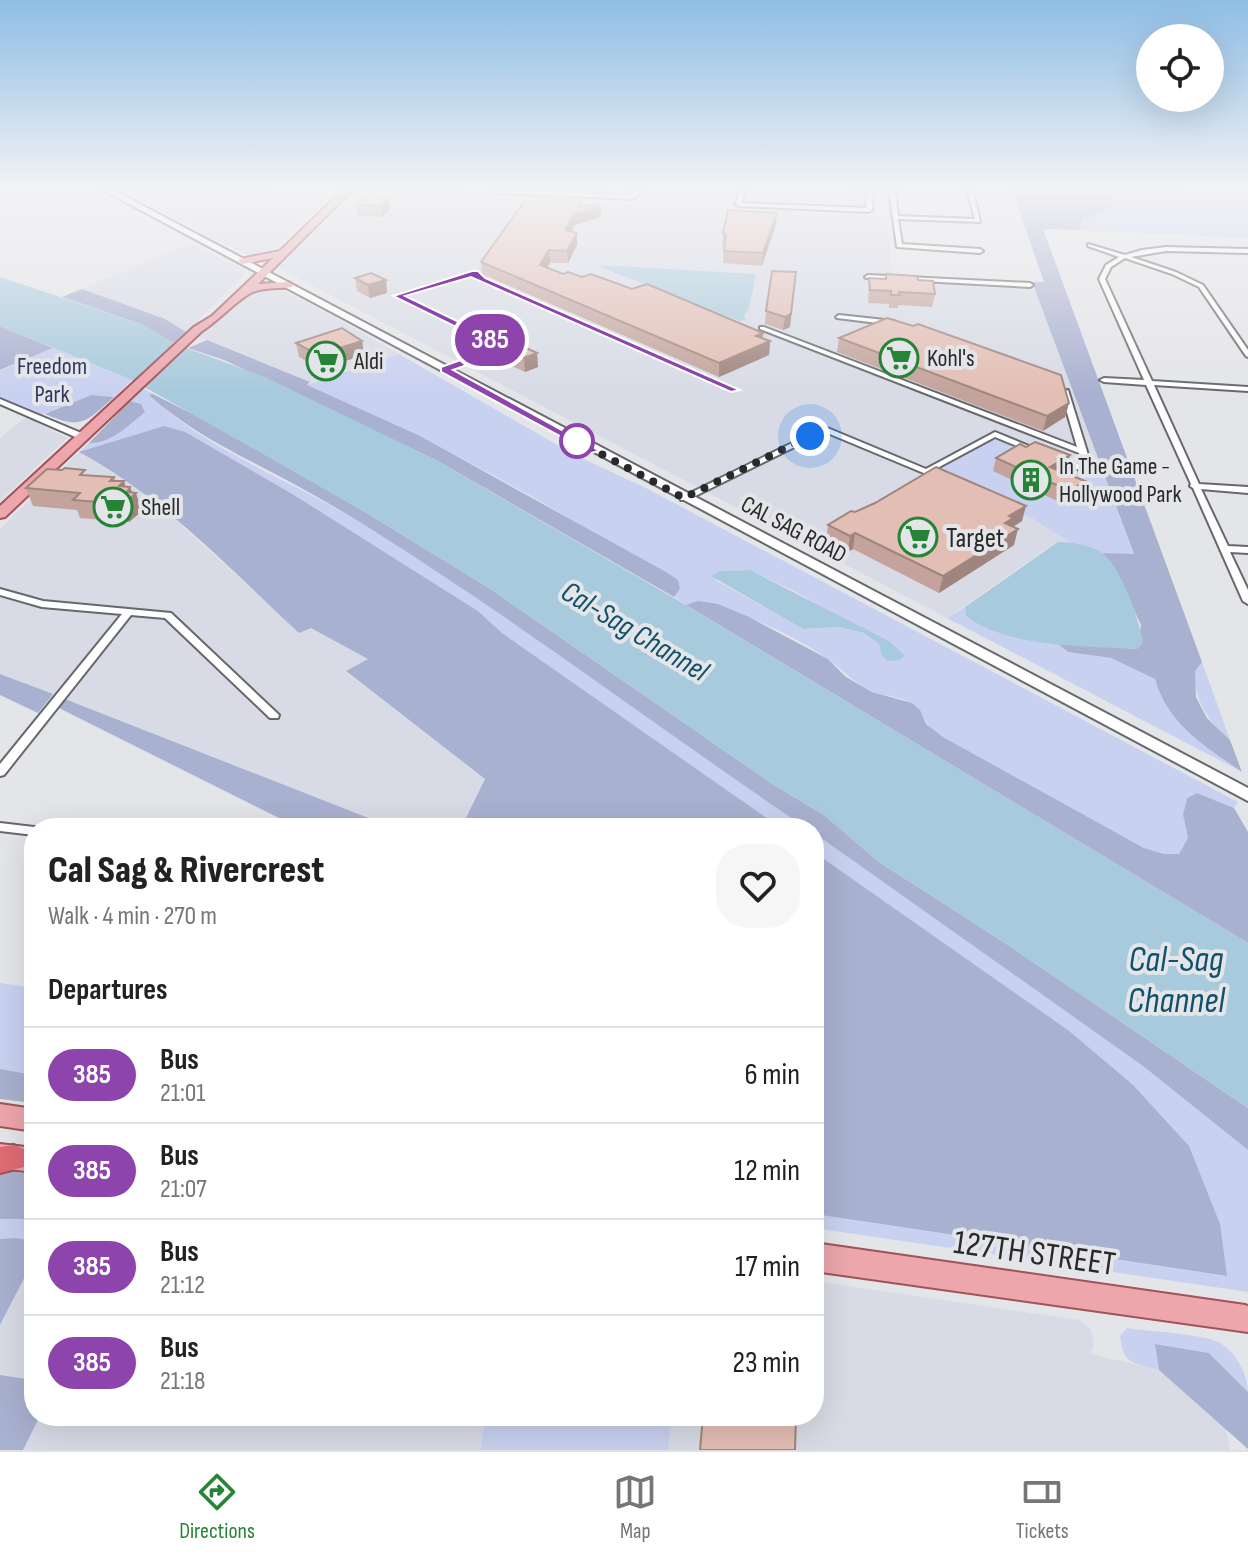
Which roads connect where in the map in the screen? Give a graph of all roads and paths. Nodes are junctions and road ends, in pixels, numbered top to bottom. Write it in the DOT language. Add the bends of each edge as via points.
graph roads {
  1 [pos="237,258"];
  2 [pos="269,258"];
  3 [pos="276,258"];
  4 [pos="1122,258"];
  5 [pos="1130,258"];
  6 [pos="243,261"];
  7 [pos="262,271"];
  8 [pos="868,277"];
  9 [pos="288,285"];
  10 [pos="1030,285"];
  11 [pos="239,297"];
  12 [pos="839,317"];
  13 [pos="905,327"];
  14 [pos="762,328"];
  15 [pos="198,329"];
  16 [pos="1248,355"];
  17 [pos="1104,380"];
  18 [pos="1148,383"];
  19 [pos="1063,384"];
  20 [pos="1248,389"];
  21 [pos="3,404"];
  22 [pos="83,437"];
  23 [pos="1082,452"];
  24 [pos="1194,486"];
  25 [pos="1248,490"];
  26 [pos="684,498"];
  27 [pos="0,514"];
  28 [pos="1224,549"];
  29 [pos="1248,550"];
  30 [pos="0,592"];
  31 [pos="1248,601"];
  32 [pos="129,611"];
  33 [pos="274,715"];
  34 [pos="0,772"];
  35 [pos="1248,795"];
  36 [pos="0,827"];
  37 [pos="24,830"];
  38 [pos="0,1115"];
  39 [pos="24,1119"];
  40 [pos="824,1259"];
  41 [pos="1247,1324"];
  1 -- 6 [label="main road, CAL SAG ROAD"];
  2 -- 6 [label="main road"];
  3 -- 7 [label="main road"];
  4 -- 18 [label="street" via="1107,267 1102,279"];
  5 -- 16 [label="street" via="1201,286"];
  6 -- 7 [label="main road, CAL SAG ROAD"];
  7 -- 9 [label="main road, CAL SAG ROAD"];
  7 -- 11 [label="main road"];
  7 -- 15 [label="main road" via="249,276"];
  8 -- 10 [label="street"];
  9 -- 11 [label="main road" via="259,286"];
  9 -- 26 [label="main road, CAL SAG ROAD"];
  11 -- 15 [label="main road"];
  12 -- 13 [label="street"];
  14 -- 23 [label="street"];
  15 -- 22 [label="main road"];
  17 -- 18 [label="street"];
  18 -- 20 [label="street"];
  18 -- 24 [label="street"];
  19 -- 23 [label="street"];
  21 -- 22 [label="street"];
  22 -- 27 [label="main road"];
  23 -- 26 [label="street" via="1089,471 995,434 926,472 825,429"];
  24 -- 25 [label="street"];
  24 -- 28 [label="street"];
  26 -- 35 [label="main road, CAL SAG ROAD"];
  28 -- 29 [label="street"];
  28 -- 31 [label="street"];
  30 -- 32 [label="street" via="42,604"];
  32 -- 33 [label="street" via="168,615"];
  32 -- 34 [label="street"];
  36 -- 37 [label="street"];
  38 -- 39 [label="main road"];
  40 -- 41 [label="main road, 127TH STREET"];
}
